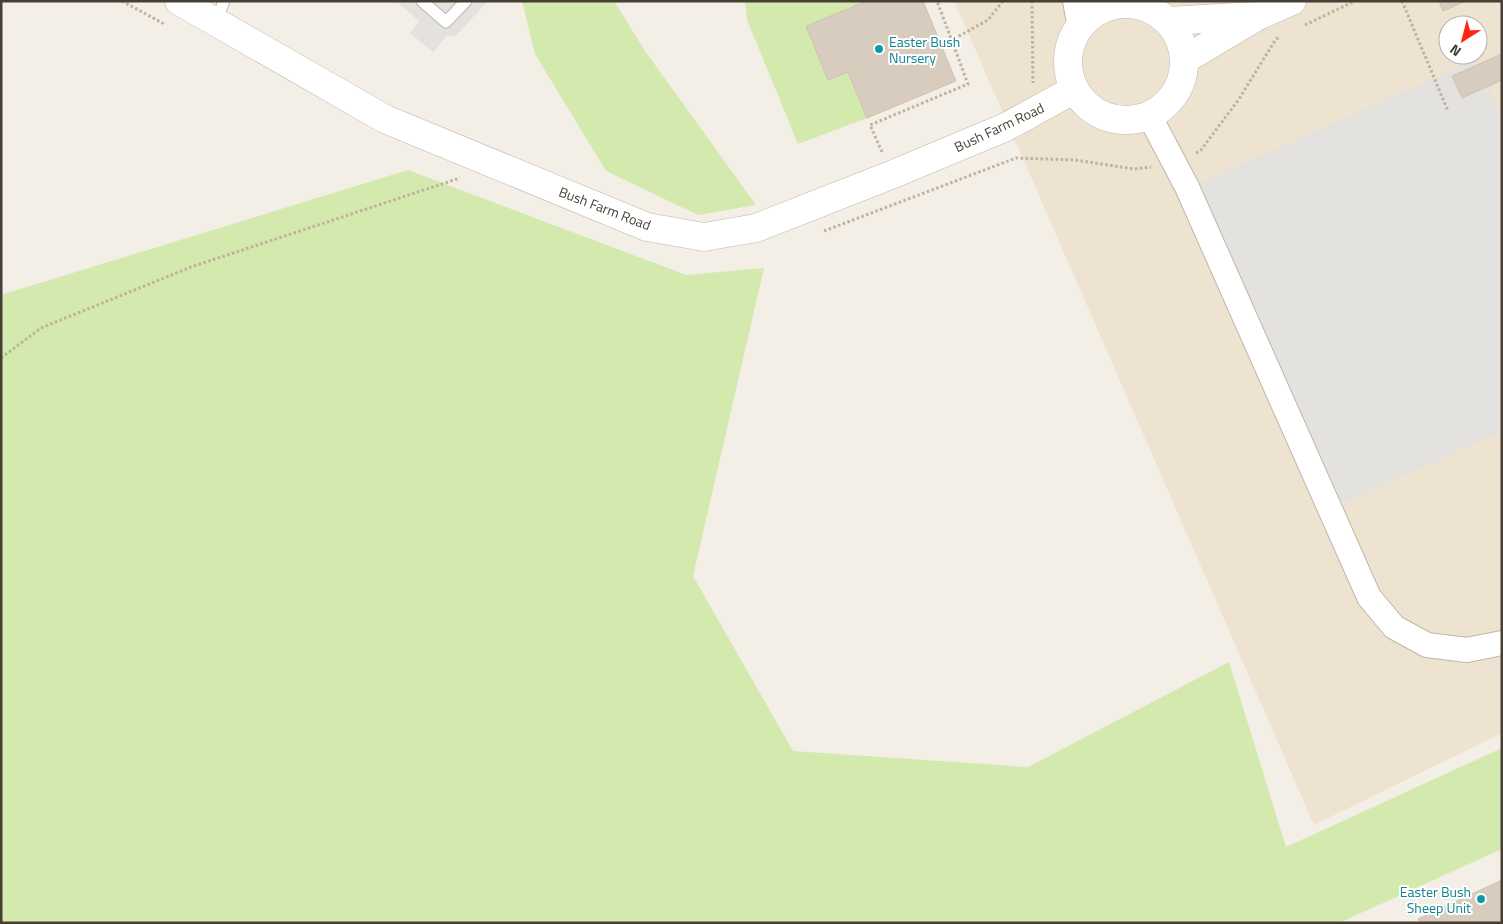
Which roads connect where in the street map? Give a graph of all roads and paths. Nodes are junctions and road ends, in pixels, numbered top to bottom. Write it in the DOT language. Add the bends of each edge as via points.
graph roads {
  1 [pos="122,1"];
  2 [pos="179,1"];
  3 [pos="422,1"];
  4 [pos="466,1"];
  5 [pos="938,1"];
  6 [pos="1003,1"];
  7 [pos="1032,1"];
  8 [pos="1292,1"];
  9 [pos="1354,1"];
  10 [pos="1402,1"];
  11 [pos="1122,2"];
  12 [pos="220,12"];
  13 [pos="1077,14"];
  14 [pos="1258,16"];
  15 [pos="1169,21"];
  16 [pos="1302,26"];
  17 [pos="173,30"];
  18 [pos="1285,34"];
  19 [pos="950,41"];
  20 [pos="1184,60"];
  21 [pos="1075,89"];
  22 [pos="1034,90"];
  23 [pos="1448,111"];
  24 [pos="1149,115"];
  25 [pos="1006,127"];
  26 [pos="1016,158"];
  27 [pos="1176,165"];
  28 [pos="455,173"];
  29 [pos="891,175"];
  30 [pos="815,234"];
  31 [pos="1,358"];
  32 [pos="1502,643"];
  1 -- 17 [label="path"];
  2 -- 12 [label="street, Bush Farm Road"];
  3 -- 4 [label="lane" via="446,22"];
  5 -- 19 [label="path"];
  6 -- 19 [label="path" via="988,20"];
  7 -- 22 [label="path"];
  8 -- 14 [label="street"];
  9 -- 16 [label="path"];
  10 -- 23 [label="path"];
  11 -- 13 [label="street" via="1106,6 1089,16"];
  11 -- 15 [label="street" via="1140,4"];
  12 -- 29 [label="street, Bush Farm Road" via="385,119 647,227 704,237 756,228"];
  13 -- 21 [label="street" via="1068,70"];
  14 -- 15 [label="street"];
  14 -- 20 [label="street"];
  15 -- 20 [label="street"];
  18 -- 27 [label="path" via="1276,39 1240,99 1201,150"];
  19 -- 29 [label="path" via="968,84 870,125"];
  20 -- 24 [label="street" via="1184,72 1177,90 1165,105"];
  21 -- 24 [label="street" via="1085,103 1115,119 1133,120"];
  21 -- 25 [label="street, Bush Farm Road"];
  24 -- 27 [label="street"];
  25 -- 26 [label="path"];
  25 -- 29 [label="street, Bush Farm Road"];
  26 -- 27 [label="path" via="1075,160 1134,169"];
  26 -- 30 [label="path"];
  27 -- 32 [label="street" via="1369,597 1394,627 1427,645 1467,650"];
  28 -- 31 [label="path" via="464,176 191,267 41,328"];
}
